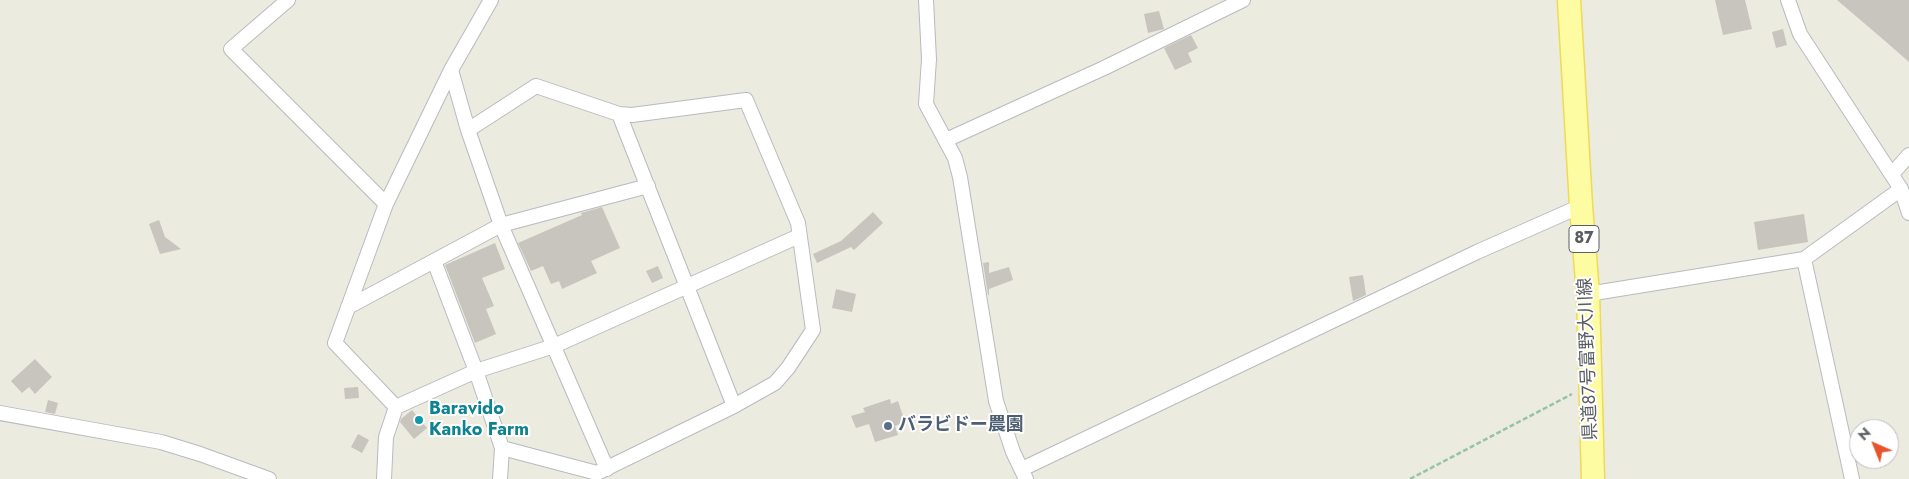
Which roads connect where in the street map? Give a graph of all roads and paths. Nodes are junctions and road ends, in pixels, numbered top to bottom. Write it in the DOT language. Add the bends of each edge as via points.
graph roads {
  1 [pos="288,0"];
  2 [pos="490,0"];
  3 [pos="926,0"];
  4 [pos="1243,0"];
  5 [pos="1569,0"];
  6 [pos="1788,0"];
  7 [pos="451,70"];
  8 [pos="619,114"];
  9 [pos="468,130"];
  10 [pos="946,140"];
  11 [pos="1909,154"];
  12 [pos="1892,174"];
  13 [pos="648,186"];
  14 [pos="1901,189"];
  15 [pos="386,204"];
  16 [pos="1581,206"];
  17 [pos="1909,213"];
  18 [pos="502,225"];
  19 [pos="799,236"];
  20 [pos="1804,259"];
  21 [pos="434,261"];
  22 [pos="687,286"];
  23 [pos="1588,294"];
  24 [pos="348,307"];
  25 [pos="554,346"];
  26 [pos="476,372"];
  27 [pos="1590,385"];
  28 [pos="734,406"];
  29 [pos="396,407"];
  30 [pos="0,413"];
  31 [pos="502,448"];
  32 [pos="607,469"];
  33 [pos="1024,474"];
  34 [pos="269,479"];
  35 [pos="384,479"];
  36 [pos="500,479"];
  37 [pos="1410,479"];
  38 [pos="1593,479"];
  39 [pos="1852,479"];
  1 -- 15 [label="street" via="231,49"];
  2 -- 7 [label="street"];
  3 -- 10 [label="street" via="929,59 926,104"];
  4 -- 10 [label="street"];
  5 -- 16 [label="main road, 県道87号富野大川線 / 87"];
  6 -- 12 [label="street" via="1800,34"];
  7 -- 9 [label="street"];
  7 -- 15 [label="street"];
  8 -- 9 [label="street" via="536,86"];
  8 -- 13 [label="street"];
  8 -- 19 [label="street" via="746,100 798,223"];
  9 -- 18 [label="street"];
  10 -- 33 [label="street" via="960,177 996,401"];
  11 -- 12 [label="street"];
  12 -- 14 [label="street"];
  13 -- 18 [label="street"];
  13 -- 22 [label="street"];
  14 -- 17 [label="street"];
  14 -- 20 [label="street"];
  15 -- 24 [label="street"];
  16 -- 23 [label="main road, 県道87号富野大川線 / 87"];
  16 -- 33 [label="street" via="1477,252"];
  18 -- 21 [label="street"];
  18 -- 25 [label="street"];
  19 -- 22 [label="street"];
  19 -- 28 [label="street" via="813,330 776,383"];
  20 -- 23 [label="street"];
  20 -- 39 [label="street"];
  21 -- 24 [label="street"];
  21 -- 26 [label="street"];
  22 -- 25 [label="street"];
  22 -- 28 [label="street"];
  23 -- 27 [label="main road, 県道87号富野大川線 / 87"];
  24 -- 29 [label="street" via="335,343"];
  25 -- 26 [label="street"];
  25 -- 32 [label="street"];
  26 -- 29 [label="street"];
  26 -- 31 [label="street"];
  27 -- 37 [label="path"];
  27 -- 38 [label="main road, 県道87号富野大川線 / 87"];
  28 -- 32 [label="street"];
  29 -- 35 [label="street" via="386,437"];
  30 -- 34 [label="street" via="161,442"];
  31 -- 32 [label="street" via="597,473"];
  31 -- 36 [label="street"];
}
